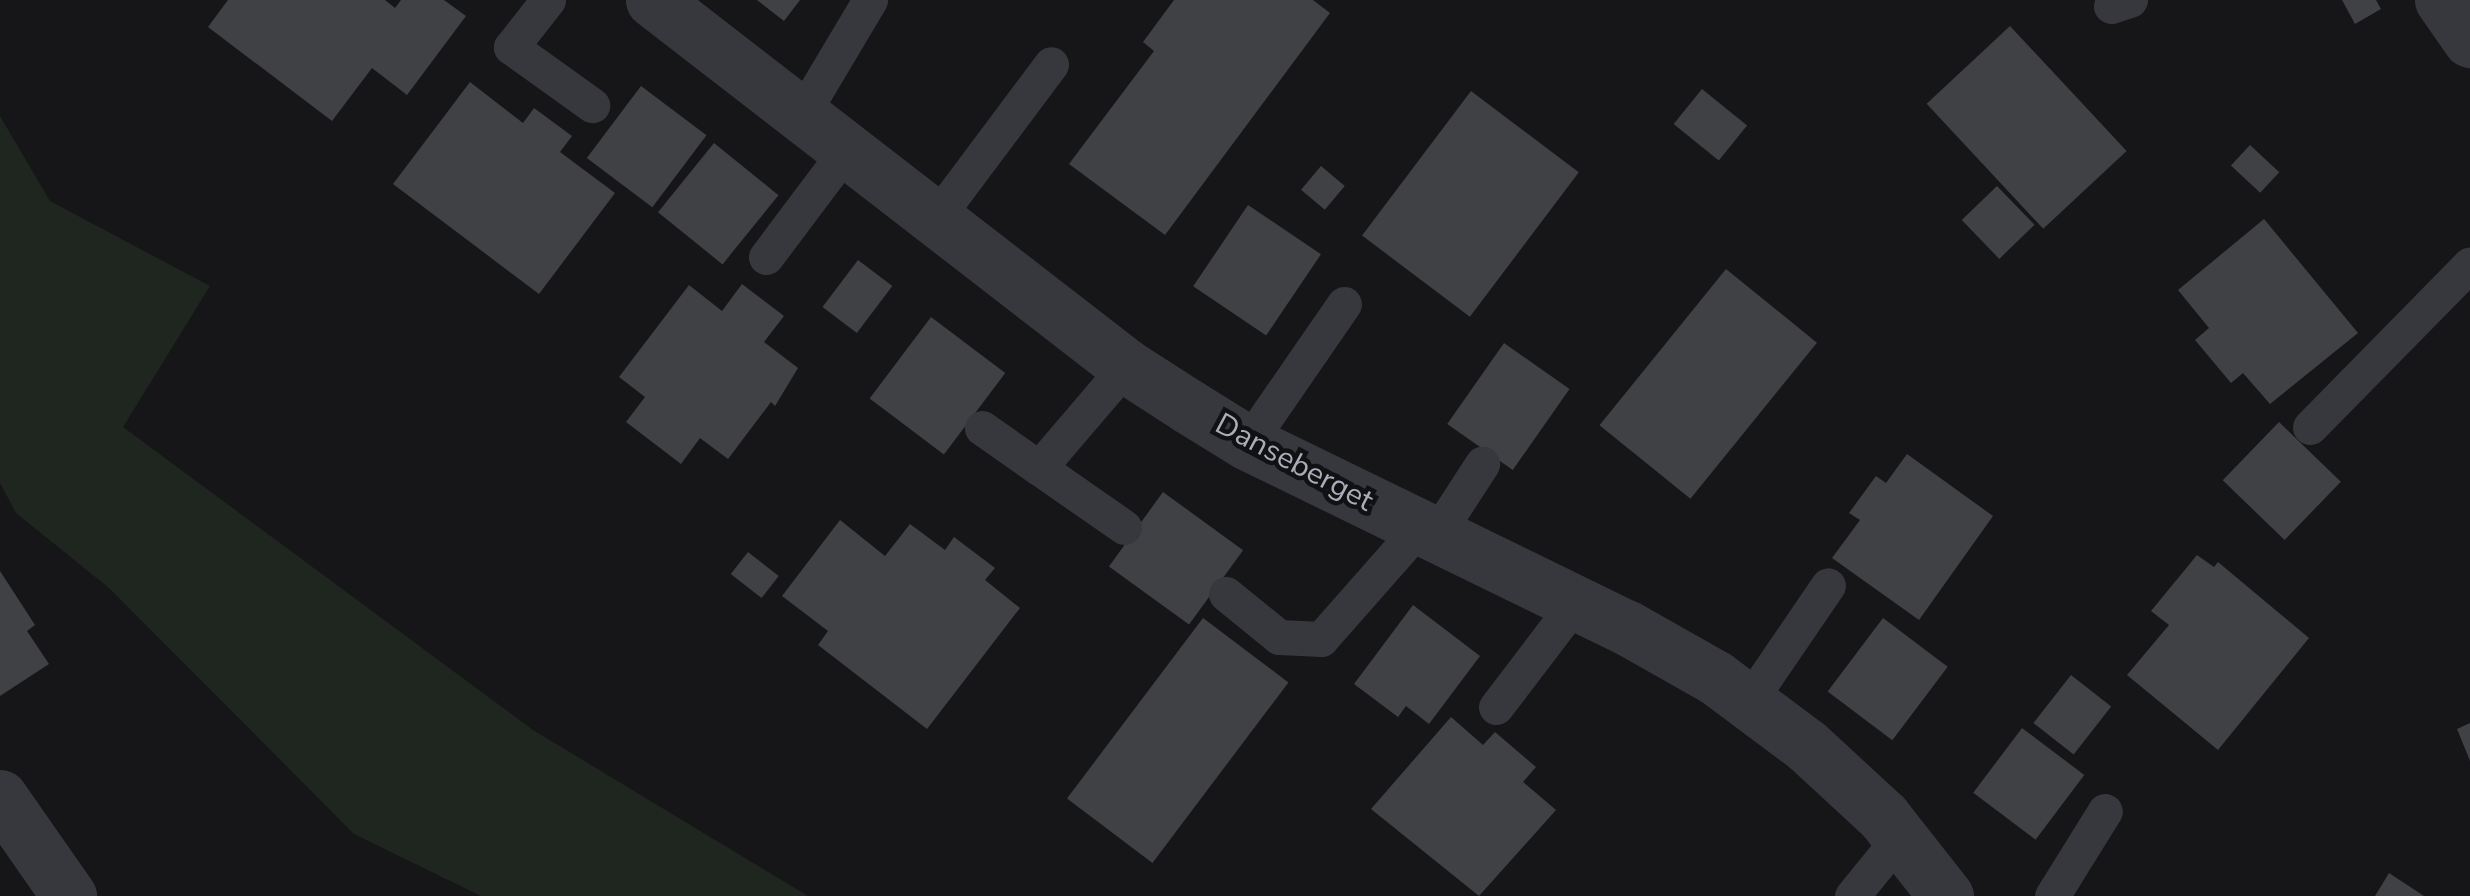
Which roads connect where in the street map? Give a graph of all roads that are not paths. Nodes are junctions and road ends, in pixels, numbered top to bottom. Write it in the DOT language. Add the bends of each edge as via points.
graph roads {
  1 [pos="548,0"];
  2 [pos="652,0"];
  3 [pos="870,0"];
  4 [pos="2442,0"];
  5 [pos="2470,40"];
  6 [pos="1051,64"];
  7 [pos="592,105"];
  8 [pos="802,114"];
  9 [pos="847,149"];
  10 [pos="936,218"];
  11 [pos="766,258"];
  12 [pos="2470,264"];
  13 [pos="1344,304"];
  14 [pos="1126,366"];
  15 [pos="982,428"];
  16 [pos="2310,428"];
  17 [pos="1248,444"];
  18 [pos="1482,464"];
  19 [pos="1039,468"];
  20 [pos="1124,527"];
  21 [pos="1428,532"];
  22 [pos="1828,585"];
  23 [pos="1226,594"];
  24 [pos="1576,602"];
  25 [pos="1749,701"];
  26 [pos="1496,707"];
  27 [pos="0,797"];
  28 [pos="2105,811"];
  29 [pos="1900,837"];
  30 [pos="69,896"];
  31 [pos="1851,896"];
  32 [pos="1946,896"];
  33 [pos="2052,896"];
  1 -- 7 [label="lane" via="511,47"];
  2 -- 8 [label="street, Danseberget"];
  3 -- 8 [label="lane"];
  4 -- 5 [label="street"];
  6 -- 10 [label="lane"];
  8 -- 9 [label="street, Danseberget"];
  9 -- 10 [label="street, Danseberget"];
  9 -- 11 [label="lane"];
  10 -- 14 [label="street, Danseberget"];
  12 -- 16 [label="lane"];
  13 -- 17 [label="lane"];
  14 -- 17 [label="street, Danseberget"];
  14 -- 19 [label="lane"];
  15 -- 19 [label="lane"];
  17 -- 21 [label="street, Danseberget"];
  18 -- 21 [label="lane"];
  19 -- 20 [label="lane"];
  21 -- 23 [label="lane" via="1321,640 1278,637"];
  21 -- 24 [label="street, Danseberget"];
  22 -- 25 [label="lane"];
  24 -- 25 [label="street, Danseberget"];
  24 -- 26 [label="lane"];
  25 -- 29 [label="street, Danseberget" via="1806,744"];
  27 -- 30 [label="street"];
  28 -- 33 [label="lane"];
  29 -- 31 [label="lane"];
  29 -- 32 [label="street, Danseberget"];
}
